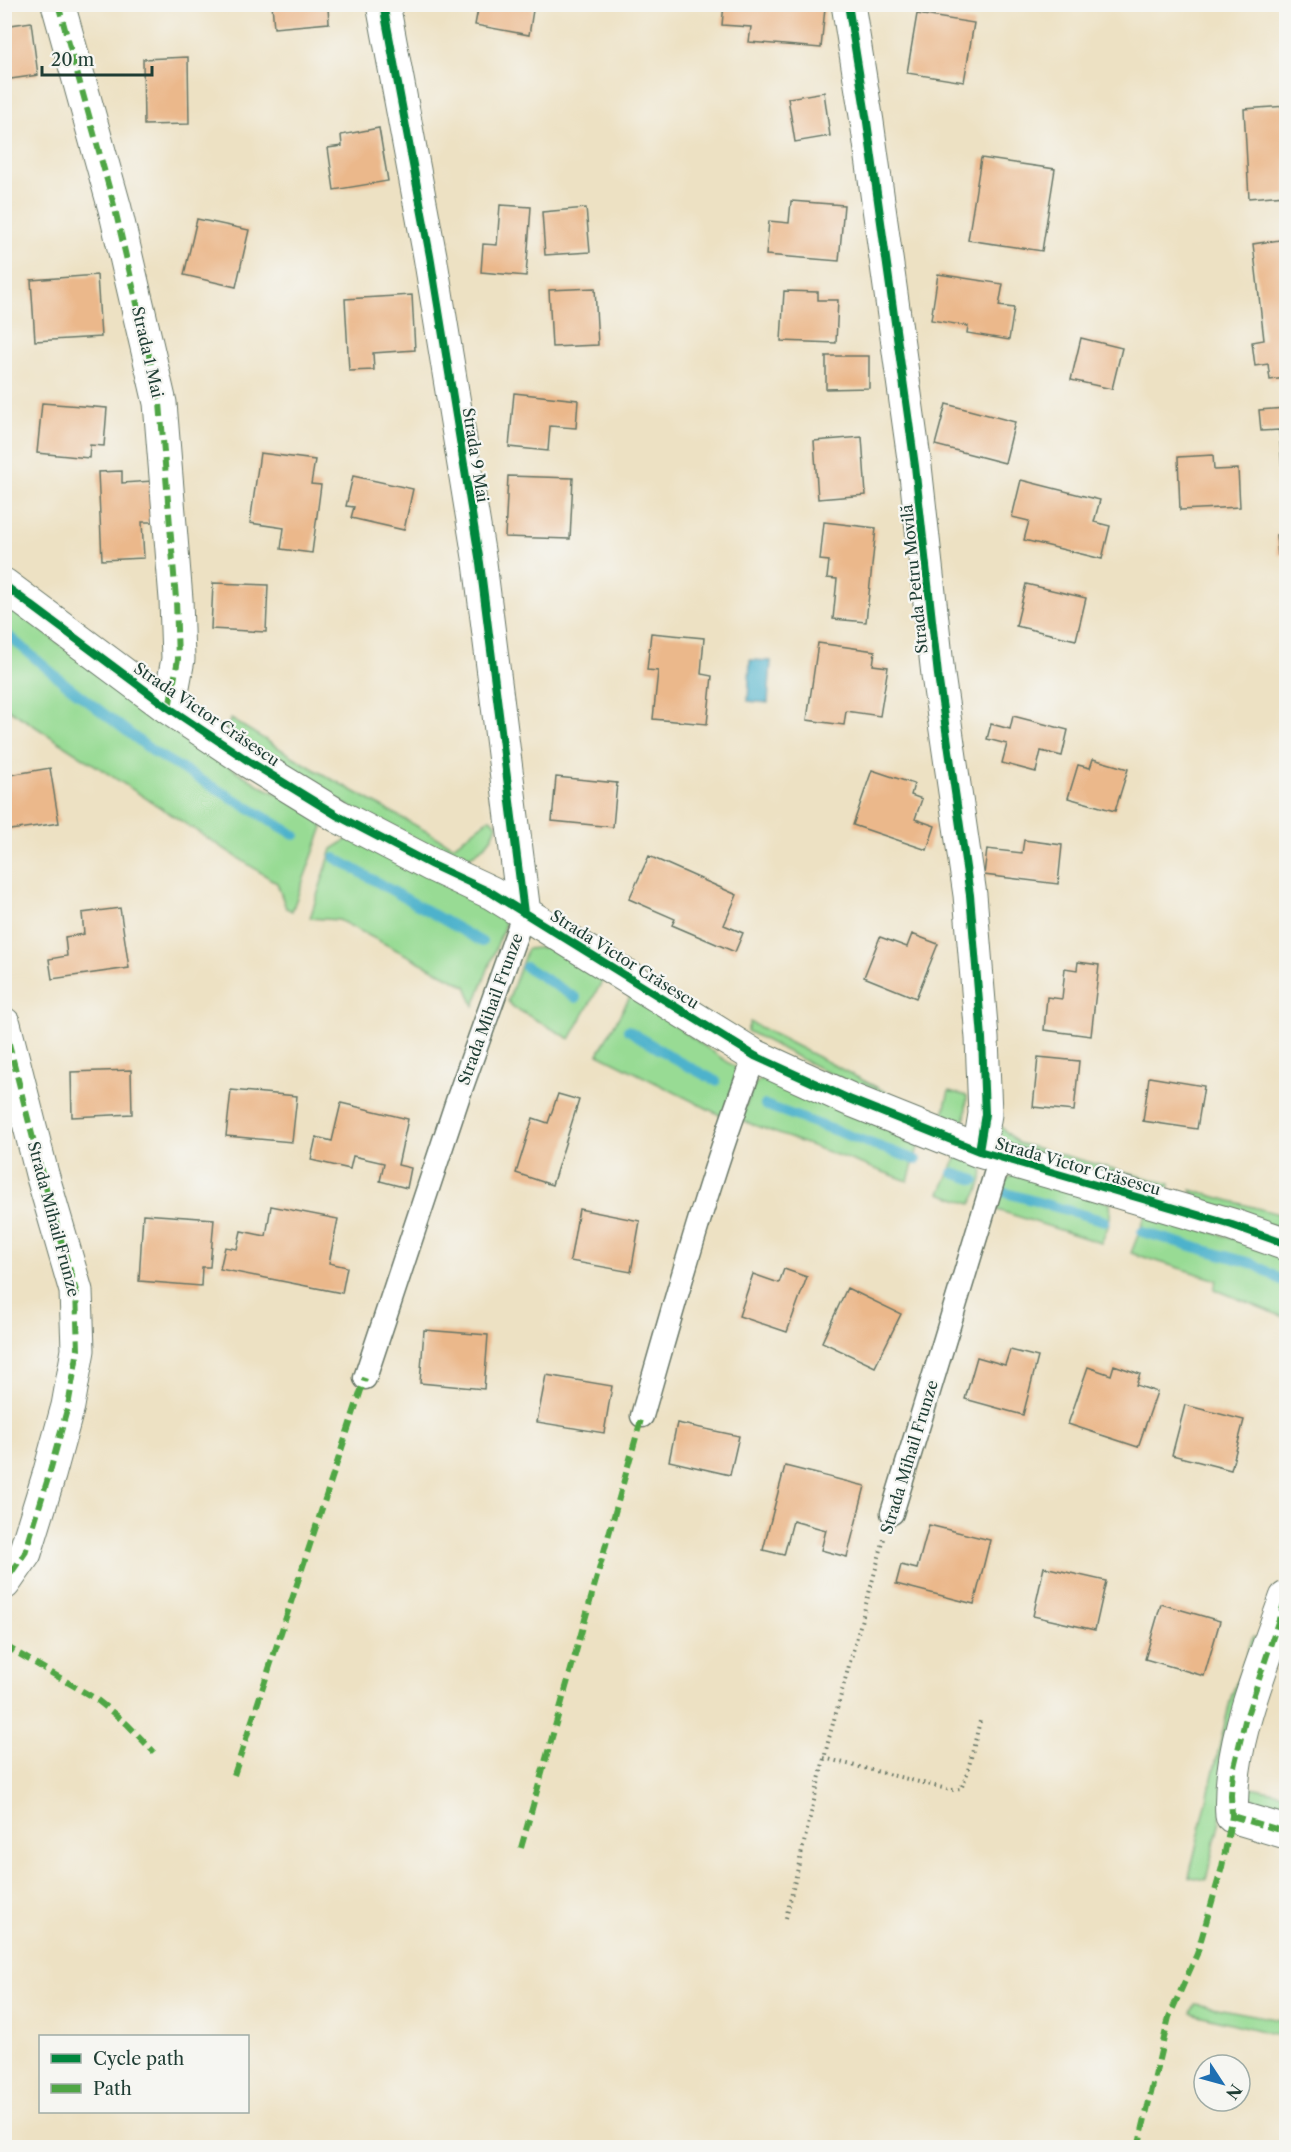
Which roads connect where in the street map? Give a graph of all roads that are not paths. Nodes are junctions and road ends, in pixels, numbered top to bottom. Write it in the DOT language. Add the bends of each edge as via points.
graph roads {
  1 [pos="58,4"];
  2 [pos="383,4"];
  3 [pos="848,4"];
  4 [pos="4,585"];
  5 [pos="169,708"];
  6 [pos="524,913"];
  7 [pos="4,1024"];
  8 [pos="755,1056"];
  9 [pos="990,1154"];
  10 [pos="1287,1244"];
  11 [pos="365,1378"];
  12 [pos="642,1416"];
  13 [pos="892,1513"];
  14 [pos="4,1583"];
  15 [pos="1287,1598"];
  16 [pos="1287,1832"];
  1 -- 5 [label="street, Strada 1 Mai" via="115,209 160,403 178,659"];
  2 -- 6 [label="street, Strada 9 Mai" via="430,256 480,563"];
  3 -- 9 [label="street, Strada Petru Movilă" via="915,466 938,675 970,896"];
  4 -- 5 [label="street, Strada Victor Crăsescu"];
  5 -- 6 [label="street, Strada Victor Crăsescu" via="338,816 492,892"];
  6 -- 8 [label="street, Strada Victor Crăsescu"];
  6 -- 11 [label="lane, Strada Mihail Frunze"];
  7 -- 14 [label="street, Strada Mihail Frunze" via="76,1291 78,1350 68,1406 25,1553"];
  8 -- 9 [label="street, Strada Victor Crăsescu" via="849,1099"];
  8 -- 12 [label="lane" via="679,1287"];
  9 -- 10 [label="street, Strada Victor Crăsescu"];
  9 -- 13 [label="lane, Strada Mihail Frunze"];
  15 -- 16 [label="street" via="1245,1721 1231,1795 1232,1816"];
}
